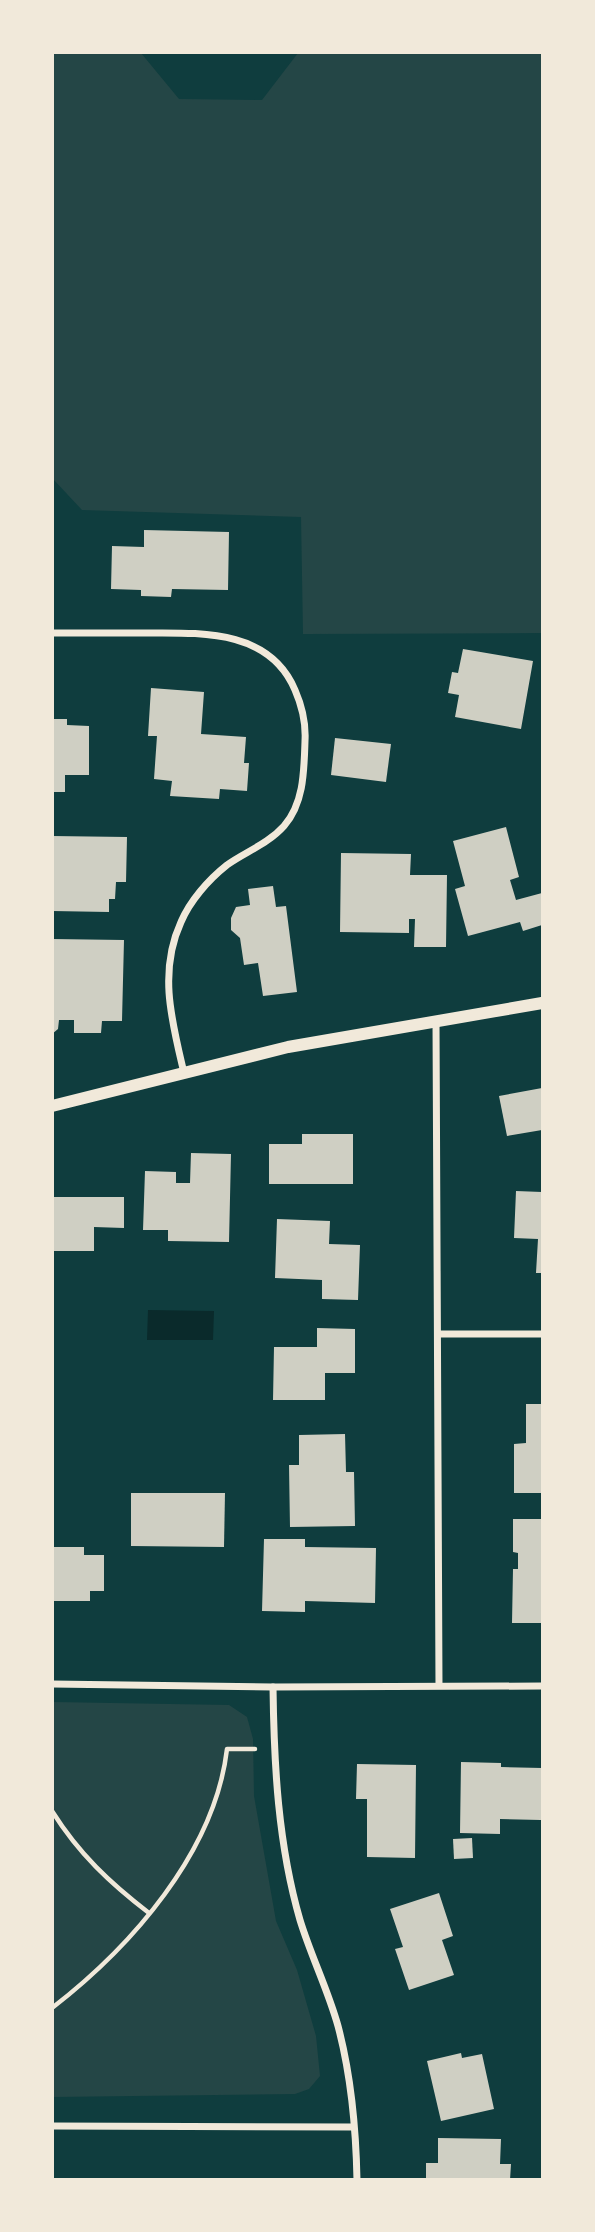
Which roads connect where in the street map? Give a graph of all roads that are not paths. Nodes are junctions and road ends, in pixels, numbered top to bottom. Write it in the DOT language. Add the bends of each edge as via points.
graph roads {
  1 [pos="52,633"];
  2 [pos="542,1003"];
  3 [pos="436,1021"];
  4 [pos="184,1073"];
  5 [pos="52,1106"];
  6 [pos="439,1334"];
  7 [pos="542,1334"];
  8 [pos="52,1684"];
  9 [pos="439,1685"];
  10 [pos="542,1685"];
  11 [pos="273,1687"];
  12 [pos="52,2126"];
  13 [pos="353,2127"];
  14 [pos="357,2179"];
  1 -- 4 [label="street" via="227,637 275,659 291,680 301,705 306,734 304,768 293,814 282,828 209,881 181,920 173,942 168,991"];
  2 -- 3 [label="street"];
  3 -- 4 [label="street" via="288,1046"];
  3 -- 6 [label="street"];
  4 -- 5 [label="street"];
  6 -- 7 [label="street"];
  6 -- 9 [label="street"];
  8 -- 11 [label="street"];
  9 -- 10 [label="street"];
  9 -- 11 [label="street"];
  11 -- 13 [label="street" via="282,1843 300,1919 337,2024 348,2072"];
  12 -- 13 [label="street"];
  13 -- 14 [label="street"];
}
